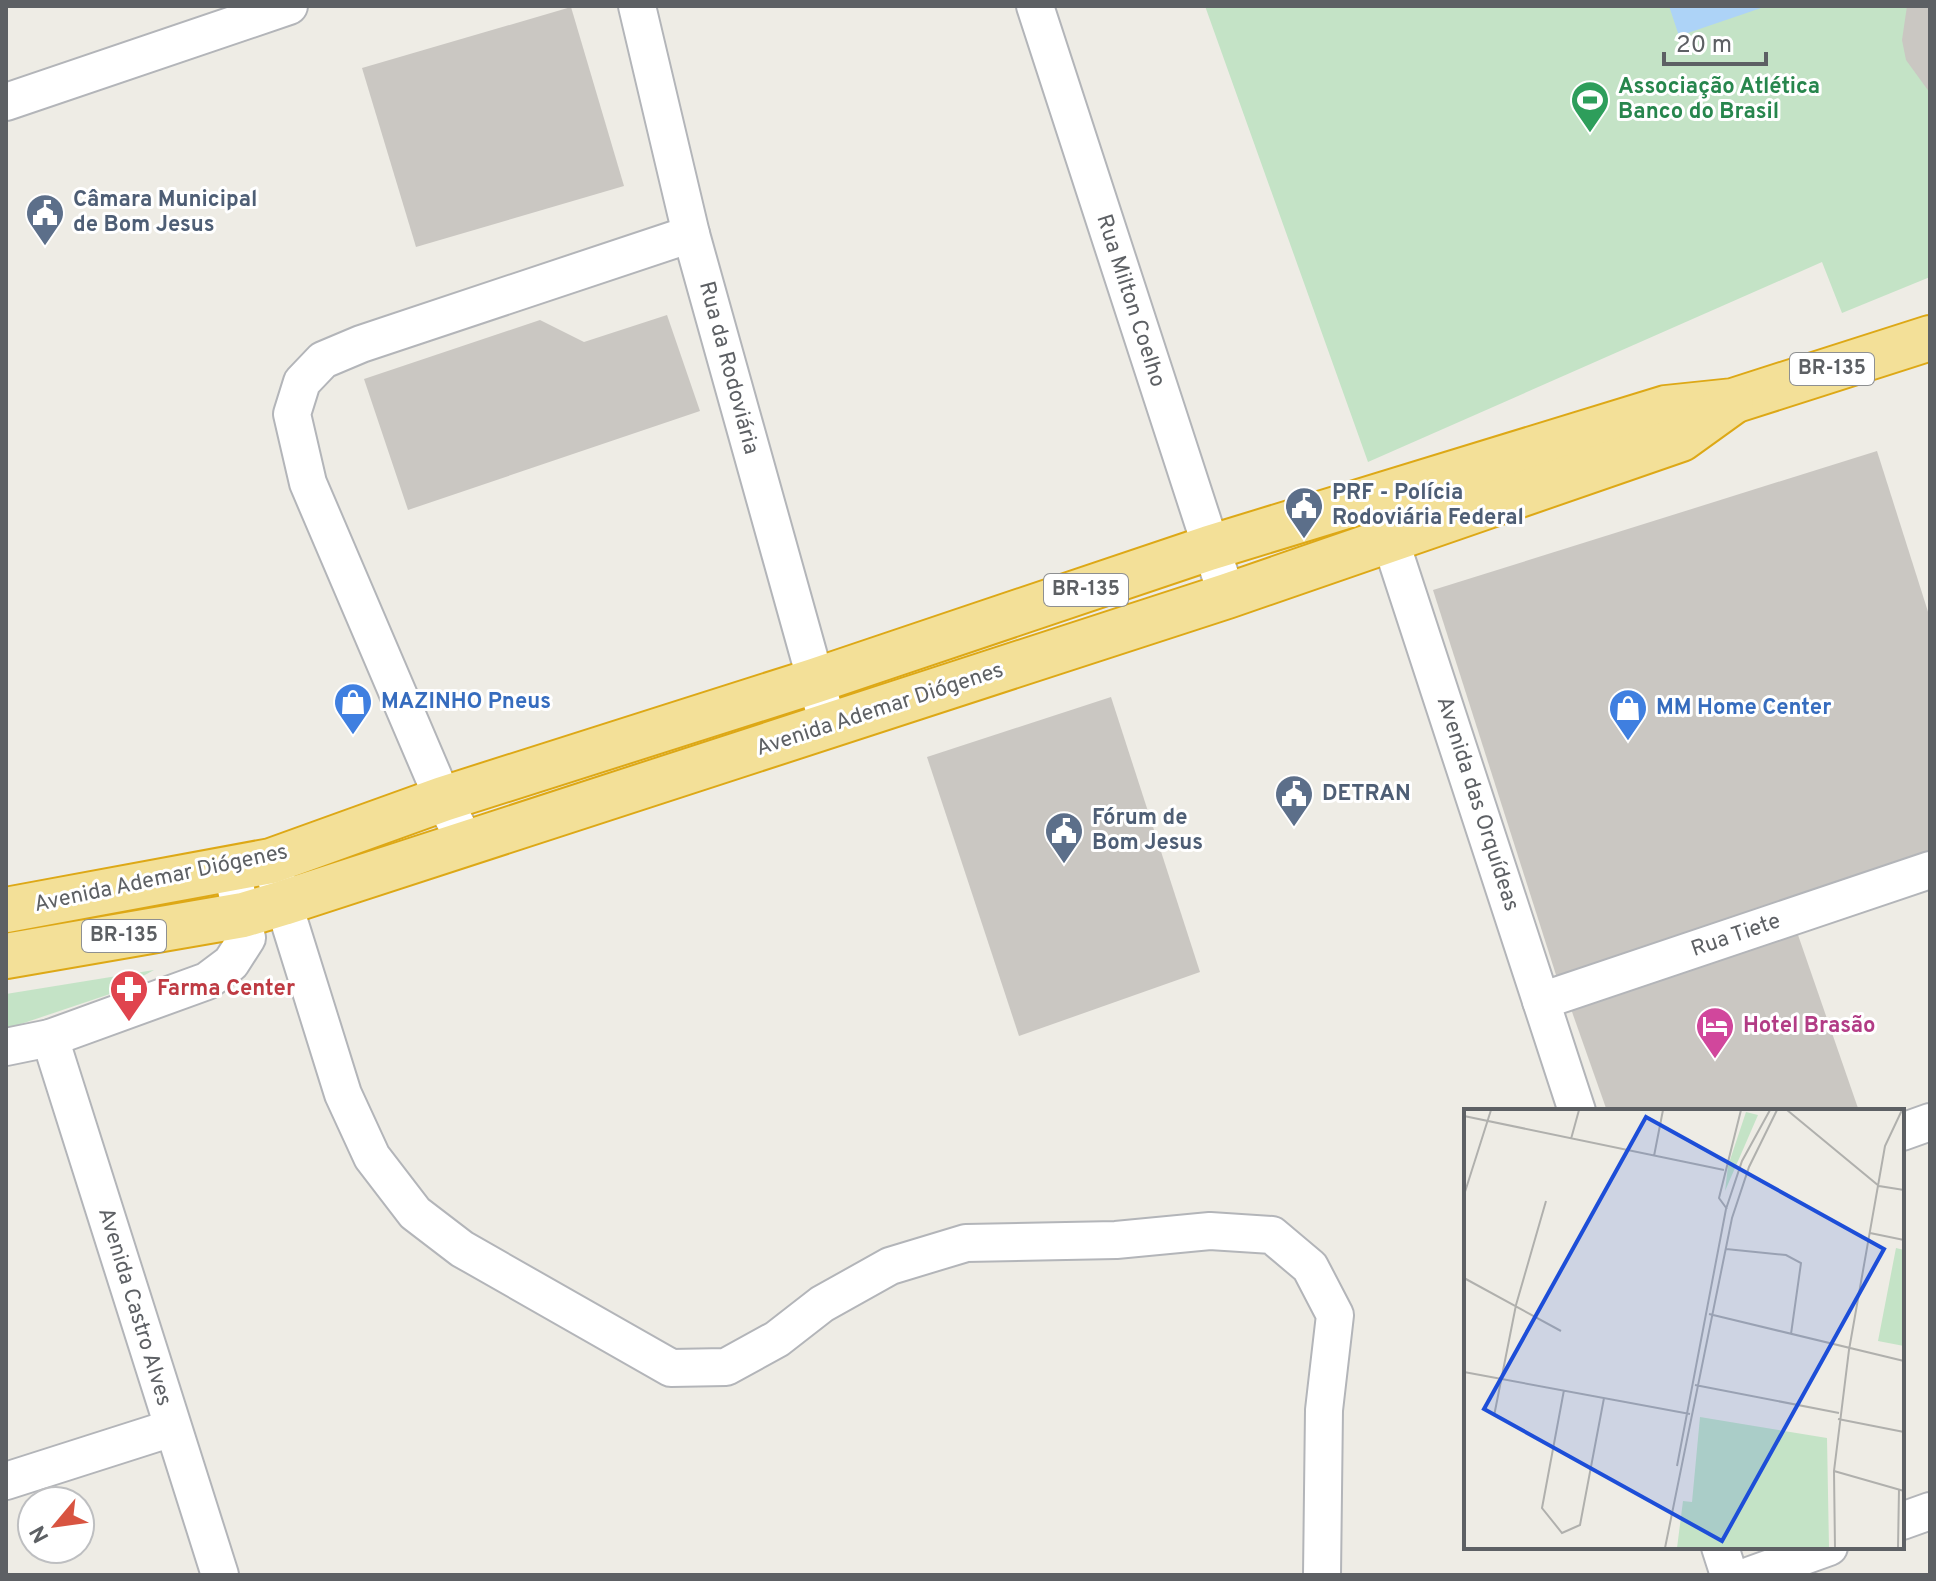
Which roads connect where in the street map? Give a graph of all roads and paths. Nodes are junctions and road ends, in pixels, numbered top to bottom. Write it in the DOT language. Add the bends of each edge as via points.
graph roads {
  1 [pos="289,6"];
  2 [pos="637,6"];
  3 [pos="1035,6"];
  4 [pos="6,102"];
  5 [pos="691,234"];
  6 [pos="1930,338"];
  7 [pos="1733,401"];
  8 [pos="1375,498"];
  9 [pos="1391,539"];
  10 [pos="1209,548"];
  11 [pos="1227,596"];
  12 [pos="814,681"];
  13 [pos="829,728"];
  14 [pos="443,799"];
  15 [pos="466,843"];
  16 [pos="251,864"];
  17 [pos="1930,870"];
  18 [pos="263,909"];
  19 [pos="6,910"];
  20 [pos="6,956"];
  21 [pos="1541,1001"];
  22 [pos="50,1038"];
  23 [pos="6,1047"];
  24 [pos="1576,1109"];
  25 [pos="1930,1122"];
  26 [pos="1904,1131"];
  27 [pos="172,1428"];
  28 [pos="6,1481"];
  29 [pos="1930,1511"];
  30 [pos="1904,1520"];
  31 [pos="1721,1549"];
  32 [pos="1823,1549"];
  33 [pos="220,1575"];
  34 [pos="1322,1575"];
  35 [pos="1729,1575"];
  36 [pos="1751,1575"];
  1 -- 4 [label="street"];
  2 -- 5 [label="street, Rua da Rodoviária"];
  3 -- 10 [label="street, Rua Milton Coelho"];
  5 -- 12 [label="street, Rua da Rodoviária"];
  5 -- 14 [label="street" via="361,344 323,360 302,382 292,414 308,483"];
  6 -- 7 [label="highway, Avenida Ademar Diógenes / BR-135"];
  7 -- 8 [label="highway, Avenida Ademar Diógenes / BR-135" via="1666,408"];
  7 -- 9 [label="highway, Avenida Ademar Diógenes / BR-135" via="1681,439"];
  8 -- 9 [label="street, Avenida das Orquídeas"];
  8 -- 10 [label="highway, Avenida Ademar Diógenes / BR-135"];
  9 -- 11 [label="highway, Avenida Ademar Diógenes / BR-135"];
  9 -- 21 [label="street, Avenida das Orquídeas"];
  10 -- 11 [label="street, Rua Milton Coelho"];
  10 -- 12 [label="highway, Avenida Ademar Diógenes / BR-135"];
  11 -- 13 [label="highway, Avenida Ademar Diógenes / BR-135"];
  12 -- 13 [label="street, Rua da Rodoviária"];
  12 -- 14 [label="highway, Avenida Ademar Diógenes / BR-135"];
  13 -- 15 [label="highway, Avenida Ademar Diógenes / BR-135"];
  14 -- 15 [label="street"];
  14 -- 16 [label="highway, Avenida Ademar Diógenes / BR-135"];
  15 -- 18 [label="highway, Avenida Ademar Diógenes / BR-135"];
  16 -- 18 [label="street"];
  16 -- 19 [label="highway, Avenida Ademar Diógenes / BR-135"];
  17 -- 21 [label="street, Rua Tiete"];
  18 -- 20 [label="highway, Avenida Ademar Diógenes / BR-135"];
  18 -- 22 [label="street" via="231,963 207,981"];
  18 -- 34 [label="street" via="372,1157 415,1213 462,1249 671,1368 726,1367 890,1266 966,1243 1116,1240 1210,1231 1272,1235 1310,1267 1335,1315 1324,1410"];
  21 -- 24 [label="street, Avenida das Orquídeas"];
  22 -- 23 [label="street"];
  22 -- 27 [label="street, Avenida Castro Alves"];
  25 -- 26 [label="street"];
  27 -- 28 [label="street"];
  27 -- 33 [label="street, Avenida Castro Alves"];
  29 -- 30 [label="street"];
  31 -- 35 [label="street"];
  32 -- 36 [label="street"];
}
